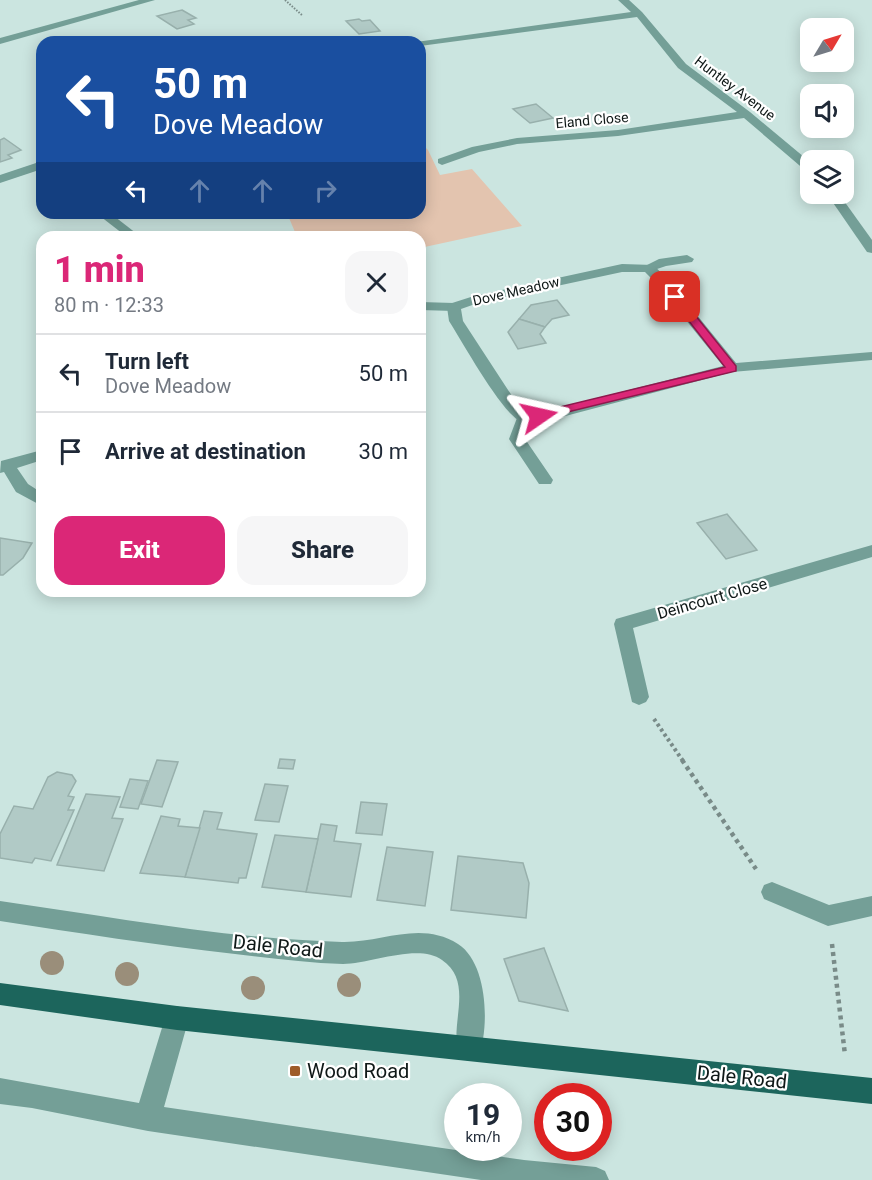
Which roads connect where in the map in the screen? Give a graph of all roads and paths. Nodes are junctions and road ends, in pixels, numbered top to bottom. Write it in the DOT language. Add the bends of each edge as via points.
graph roads {
  1 [pos="150,0"];
  2 [pos="285,0"];
  3 [pos="623,0"];
  4 [pos="639,14"];
  5 [pos="303,15"];
  6 [pos="0,41"];
  7 [pos="426,42"];
  8 [pos="746,114"];
  9 [pos="800,160"];
  10 [pos="442,161"];
  11 [pos="36,168"];
  12 [pos="0,179"];
  13 [pos="840,204"];
  14 [pos="110,219"];
  15 [pos="127,231"];
  16 [pos="872,249"];
  17 [pos="687,260"];
  18 [pos="648,268"];
  19 [pos="426,306"];
  20 [pos="454,307"];
  21 [pos="872,356"];
  22 [pos="732,368"];
  23 [pos="525,418"];
  24 [pos="36,457"];
  25 [pos="4,467"];
  26 [pos="545,480"];
  27 [pos="36,496"];
  28 [pos="872,551"];
  29 [pos="639,697"];
  30 [pos="772,892"];
  31 [pos="872,906"];
  32 [pos="0,911"];
  33 [pos="828,916"];
  34 [pos="0,994"];
  35 [pos="177,1018"];
  36 [pos="469,1049"];
  37 [pos="860,1090"];
  38 [pos="0,1091"];
  39 [pos="148,1118"];
  40 [pos="596,1180"];
  1 -- 6 [label="street"];
  2 -- 5 [label="path"];
  3 -- 4 [label="street, Huntley Avenue"];
  4 -- 7 [label="street"];
  4 -- 8 [label="street, Huntley Avenue" via="682,66"];
  8 -- 9 [label="street, Huntley Avenue"];
  8 -- 10 [label="street, Eland Close" via="618,134 517,141"];
  11 -- 12 [label="street"];
  13 -- 16 [label="street"];
  14 -- 15 [label="street"];
  17 -- 18 [label="street, Dove Meadow"];
  18 -- 20 [label="street, Dove Meadow" via="622,268"];
  18 -- 22 [label="street"];
  19 -- 20 [label="street"];
  20 -- 23 [label="street, Dove Meadow" via="456,321 508,402"];
  21 -- 22 [label="street"];
  22 -- 23 [label="street"];
  23 -- 26 [label="street" via="517,439"];
  24 -- 25 [label="street"];
  25 -- 27 [label="street" via="22,488"];
  28 -- 29 [label="street, Deincourt Close" via="623,624"];
  29 -- 30 [label="path"];
  30 -- 33 [label="street"];
  31 -- 33 [label="street"];
  32 -- 36 [label="street, Dale Road" via="293,949 356,953 417,943 438,946 459,959 467,971 471,985"];
  33 -- 37 [label="path"];
  34 -- 35 [label="main road, Dale Road"];
  35 -- 36 [label="main road, Dale Road"];
  35 -- 39 [label="street"];
  36 -- 37 [label="main road, Dale Road"];
  38 -- 39 [label="street"];
  39 -- 40 [label="street"];
}
